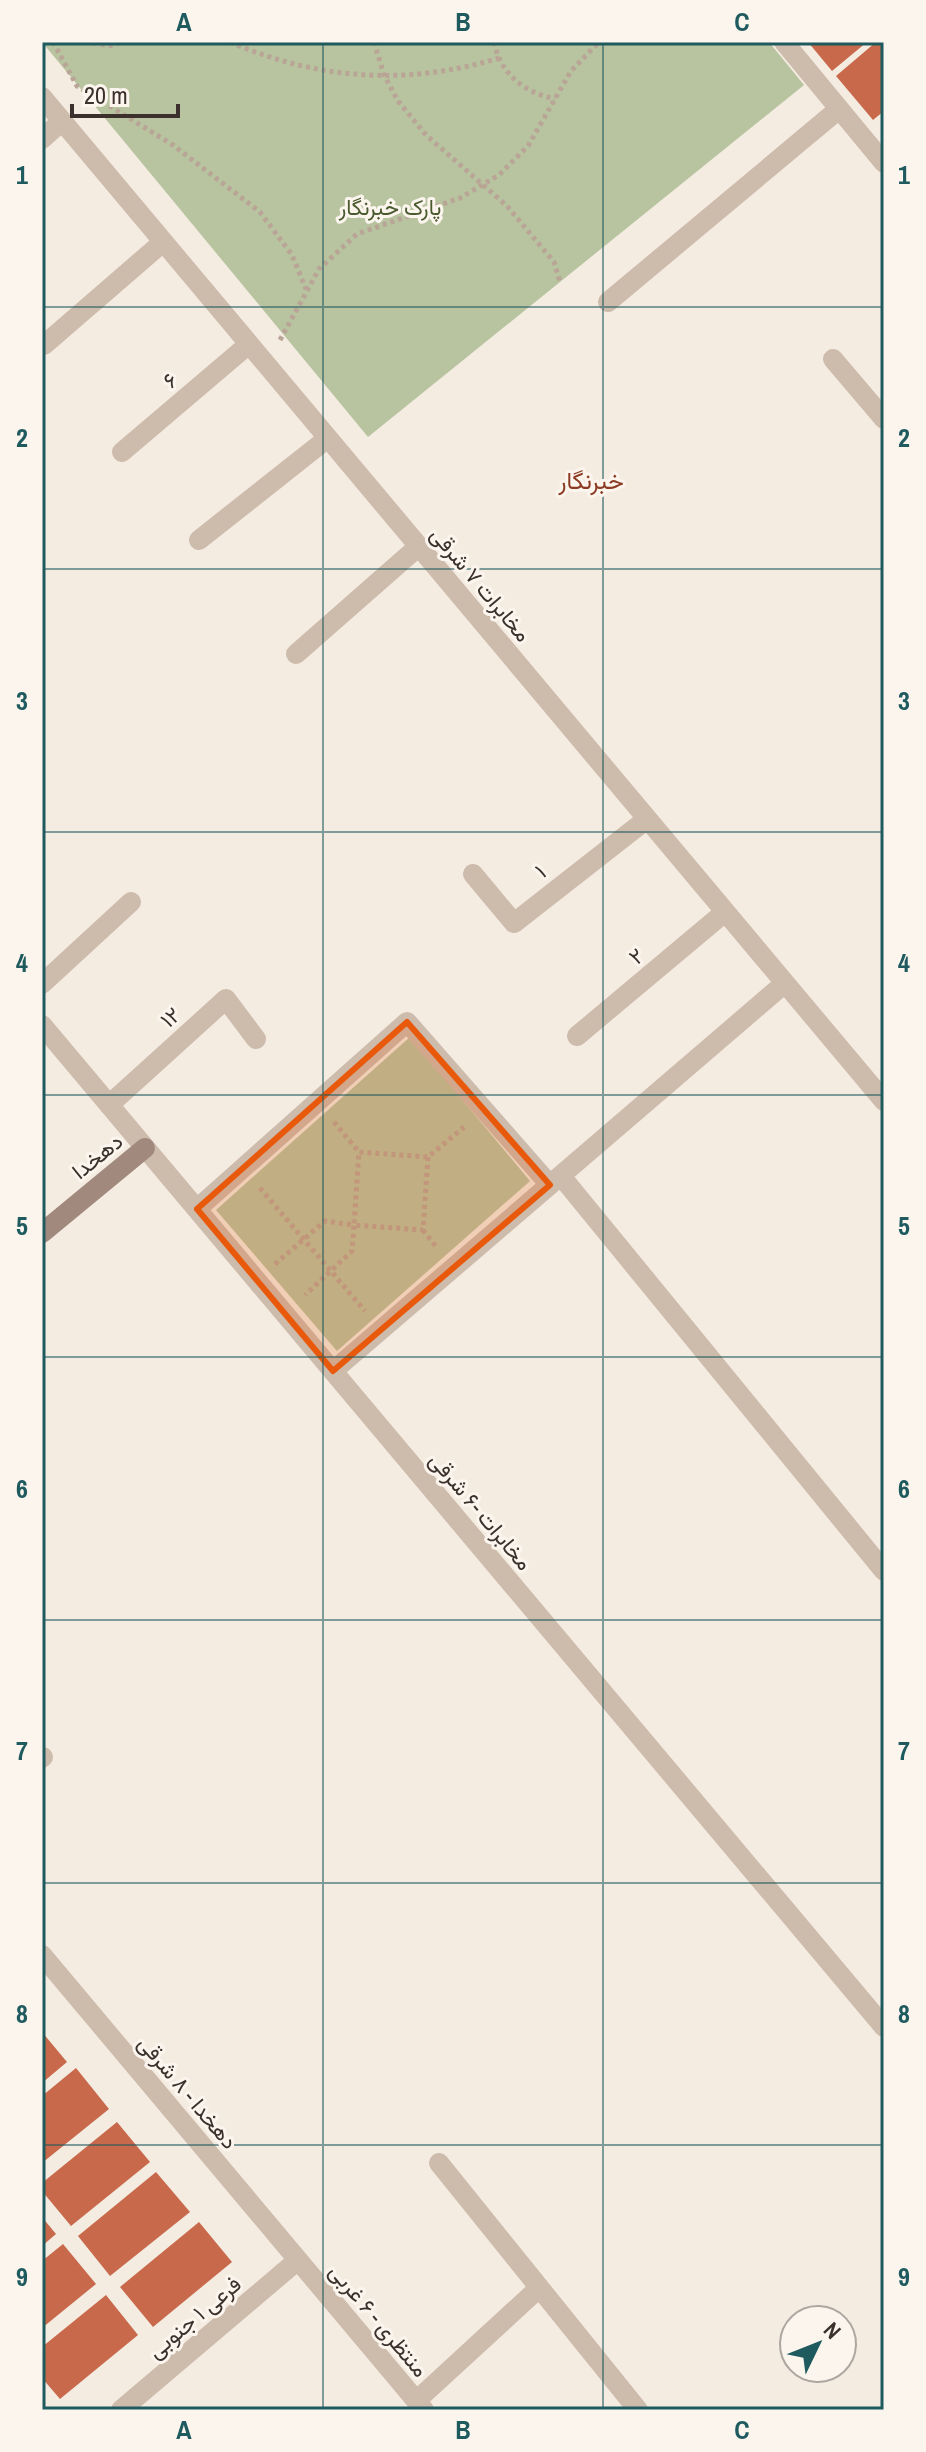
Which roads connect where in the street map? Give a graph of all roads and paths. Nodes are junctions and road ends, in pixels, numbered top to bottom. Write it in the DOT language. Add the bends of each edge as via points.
graph roads {
  1 [pos="53,42"];
  2 [pos="85,42"];
  3 [pos="120,42"];
  4 [pos="230,42"];
  5 [pos="374,42"];
  6 [pos="494,42"];
  7 [pos="599,42"];
  8 [pos="784,42"];
  9 [pos="244,45"];
  10 [pos="499,58"];
  11 [pos="384,75"];
  12 [pos="42,97"];
  13 [pos="555,99"];
  14 [pos="839,109"];
  15 [pos="62,121"];
  16 [pos="42,139"];
  17 [pos="884,163"];
  18 [pos="484,185"];
  19 [pos="163,242"];
  20 [pos="560,282"];
  21 [pos="307,290"];
  22 [pos="608,302"];
  23 [pos="249,344"];
  24 [pos="44,345"];
  25 [pos="833,359"];
  26 [pos="268,366"];
  27 [pos="884,419"];
  28 [pos="328,438"];
  29 [pos="122,452"];
  30 [pos="199,540"];
  31 [pos="419,546"];
  32 [pos="296,654"];
  33 [pos="647,819"];
  34 [pos="473,874"];
  35 [pos="131,902"];
  36 [pos="725,912"];
  37 [pos="785,983"];
  38 [pos="42,984"];
  39 [pos="42,1025"];
  40 [pos="577,1036"];
  41 [pos="256,1039"];
  42 [pos="884,1101"];
  43 [pos="317,1102"];
  44 [pos="109,1105"];
  45 [pos="484,1110"];
  46 [pos="145,1148"];
  47 [pos="359,1152"];
  48 [pos="428,1157"];
  49 [pos="243,1168"];
  50 [pos="555,1181"];
  51 [pos="197,1209"];
  52 [pos="354,1225"];
  53 [pos="42,1233"];
  54 [pos="304,1240"];
  55 [pos="331,1272"];
  56 [pos="256,1280"];
  57 [pos="283,1313"];
  58 [pos="381,1331"];
  59 [pos="333,1371"];
  60 [pos="884,1571"];
  61 [pos="42,1955"];
  62 [pos="884,2027"];
  63 [pos="439,2163"];
  64 [pos="298,2260"];
  65 [pos="539,2288"];
  66 [pos="420,2405"];
  67 [pos="121,2410"];
  68 [pos="638,2410"];
  1 -- 21 [label="path" via="77,86 173,145 260,212 292,255"];
  2 -- 3 [label="path"];
  4 -- 9 [label="path"];
  5 -- 11 [label="path"];
  6 -- 10 [label="path"];
  7 -- 13 [label="path" via="571,71"];
  8 -- 14 [label="street"];
  9 -- 11 [label="path" via="307,69"];
  10 -- 11 [label="path" via="464,69"];
  10 -- 13 [label="path" via="516,83"];
  11 -- 18 [label="path" via="426,135"];
  12 -- 15 [label="street, مخابرات ۷ شرقی"];
  13 -- 18 [label="path" via="528,146"];
  14 -- 17 [label="street"];
  14 -- 22 [label="street"];
  15 -- 16 [label="street"];
  15 -- 19 [label="street, مخابرات ۷ شرقی"];
  18 -- 20 [label="path" via="554,262"];
  18 -- 21 [label="path" via="357,234 319,269"];
  19 -- 23 [label="street, مخابرات ۷ شرقی"];
  19 -- 24 [label="street"];
  21 -- 26 [label="path"];
  23 -- 26 [label="street, مخابرات ۷ شرقی"];
  23 -- 29 [label="street, ۶"];
  25 -- 27 [label="street"];
  26 -- 28 [label="street, مخابرات ۷ شرقی"];
  28 -- 30 [label="street"];
  28 -- 31 [label="street, مخابرات ۷ شرقی"];
  31 -- 32 [label="street"];
  31 -- 33 [label="street, مخابرات ۷ شرقی"];
  33 -- 34 [label="street, ۱" via="514,923"];
  33 -- 36 [label="street, مخابرات ۷ شرقی"];
  35 -- 38 [label="street"];
  36 -- 37 [label="street, مخابرات ۷ شرقی"];
  36 -- 40 [label="street, ۲"];
  37 -- 42 [label="street, مخابرات ۷ شرقی"];
  37 -- 50 [label="street"];
  39 -- 44 [label="street, مخابرات -۶ شرقی"];
  41 -- 44 [label="street, ۱۲" via="226,999"];
  43 -- 45 [label="street" via="407,1022"];
  43 -- 47 [label="path"];
  43 -- 49 [label="street"];
  44 -- 46 [label="street, مخابرات -۶ شرقی"];
  45 -- 48 [label="path"];
  45 -- 50 [label="street"];
  46 -- 51 [label="street, مخابرات -۶ شرقی"];
  46 -- 53 [label="street, دهخدا"];
  47 -- 48 [label="path"];
  47 -- 52 [label="path"];
  48 -- 52 [label="path" via="423,1230"];
  49 -- 51 [label="street"];
  49 -- 54 [label="path"];
  50 -- 58 [label="street"];
  50 -- 60 [label="street"];
  51 -- 56 [label="street, مخابرات -۶ شرقی"];
  52 -- 54 [label="path" via="325,1221"];
  52 -- 55 [label="path" via="352,1251"];
  54 -- 55 [label="path"];
  54 -- 56 [label="path"];
  55 -- 57 [label="path"];
  55 -- 58 [label="path"];
  56 -- 57 [label="street, مخابرات -۶ شرقی"];
  57 -- 59 [label="street, مخابرات -۶ شرقی"];
  58 -- 59 [label="street"];
  59 -- 62 [label="street, مخابرات -۶ شرقی"];
  61 -- 64 [label="street, دهخدا - ۸ شرقی"];
  63 -- 65 [label="street"];
  64 -- 66 [label="street, منتظری - ۶ غربی"];
  64 -- 67 [label="street, فرعی ۱ جنوبی"];
  65 -- 66 [label="street"];
  65 -- 68 [label="street"];
}
